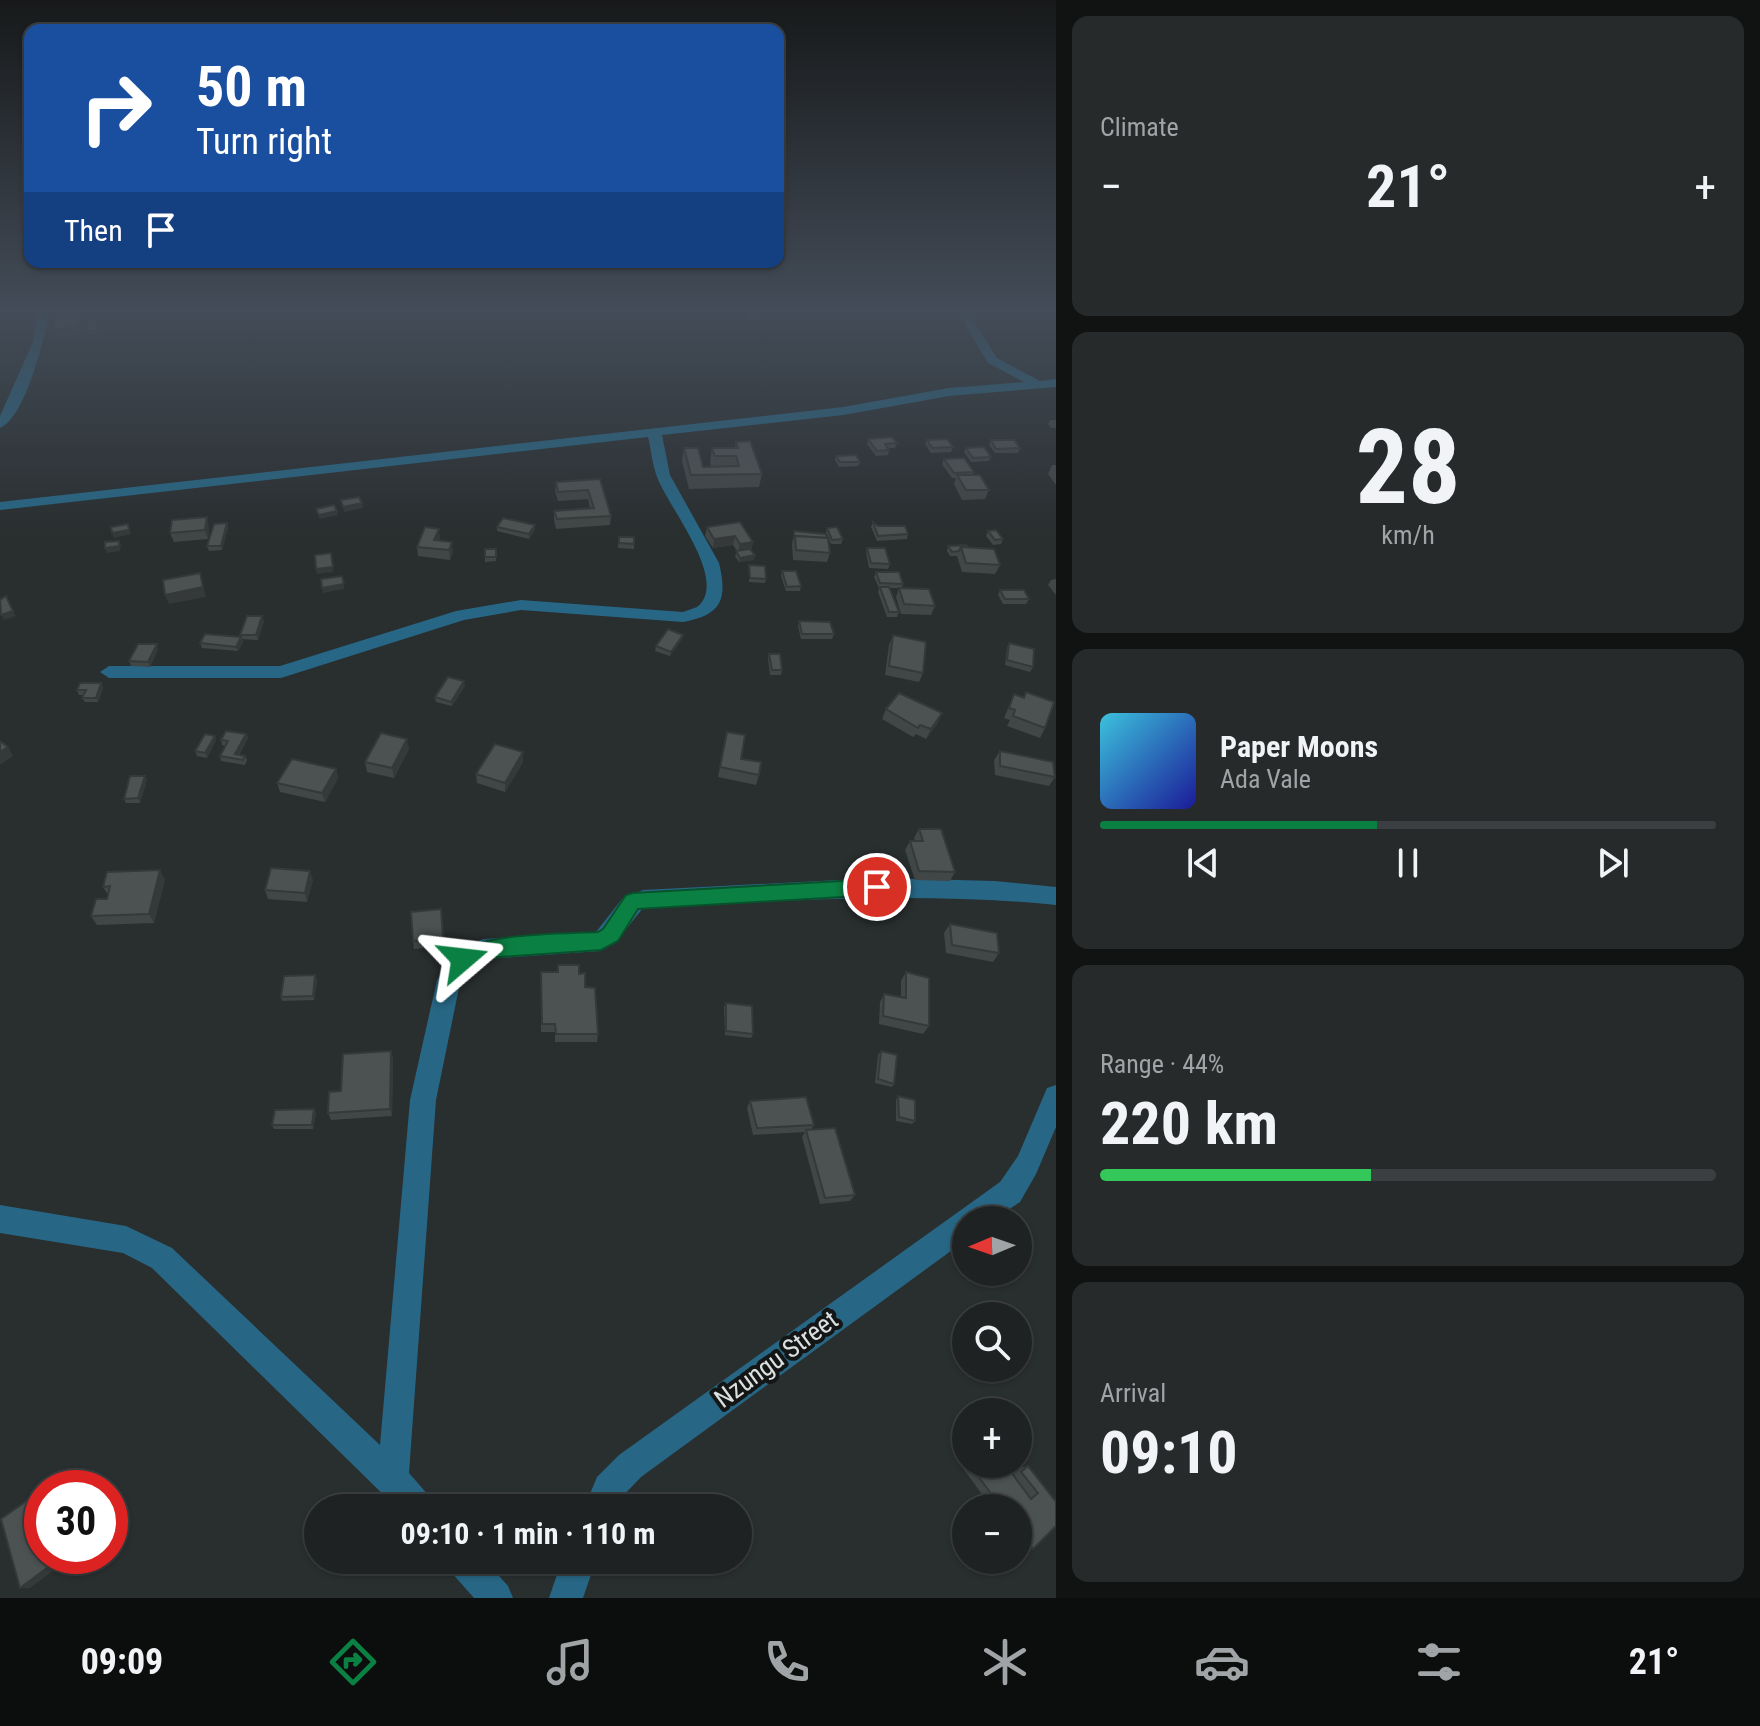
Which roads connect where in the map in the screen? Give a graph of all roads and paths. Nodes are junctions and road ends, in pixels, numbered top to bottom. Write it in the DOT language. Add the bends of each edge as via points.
graph roads {
  1 [pos="20,387"];
  2 [pos="1019,387"];
  3 [pos="0,424"];
  4 [pos="654,431"];
  5 [pos="0,506"];
  6 [pos="109,672"];
  7 [pos="1056,896"];
  8 [pos="1056,1097"];
  9 [pos="990,1206"];
  10 [pos="0,1219"];
  11 [pos="952,1233"];
  12 [pos="393,1479"];
  13 [pos="406,1494"];
  14 [pos="606,1494"];
  15 [pos="475,1574"];
  16 [pos="574,1574"];
  17 [pos="496,1598"];
  18 [pos="566,1598"];
  1 -- 3 [label="street"];
  2 -- 4 [label="street"];
  4 -- 5 [label="street"];
  4 -- 6 [label="street" via="663,475 715,577 713,602 697,616 521,605 462,615 281,672"];
  7 -- 12 [label="street" via="877,887 643,899 627,906 601,941 483,949 463,959 449,980 423,1100"];
  8 -- 9 [label="street, Nzungu Street" via="1027,1165 1010,1192"];
  10 -- 12 [label="street" via="126,1240 162,1258"];
  11 -- 14 [label="street, Nzungu Street" via="641,1457"];
  12 -- 13 [label="street"];
  15 -- 17 [label="street"];
  16 -- 18 [label="street"];
}
